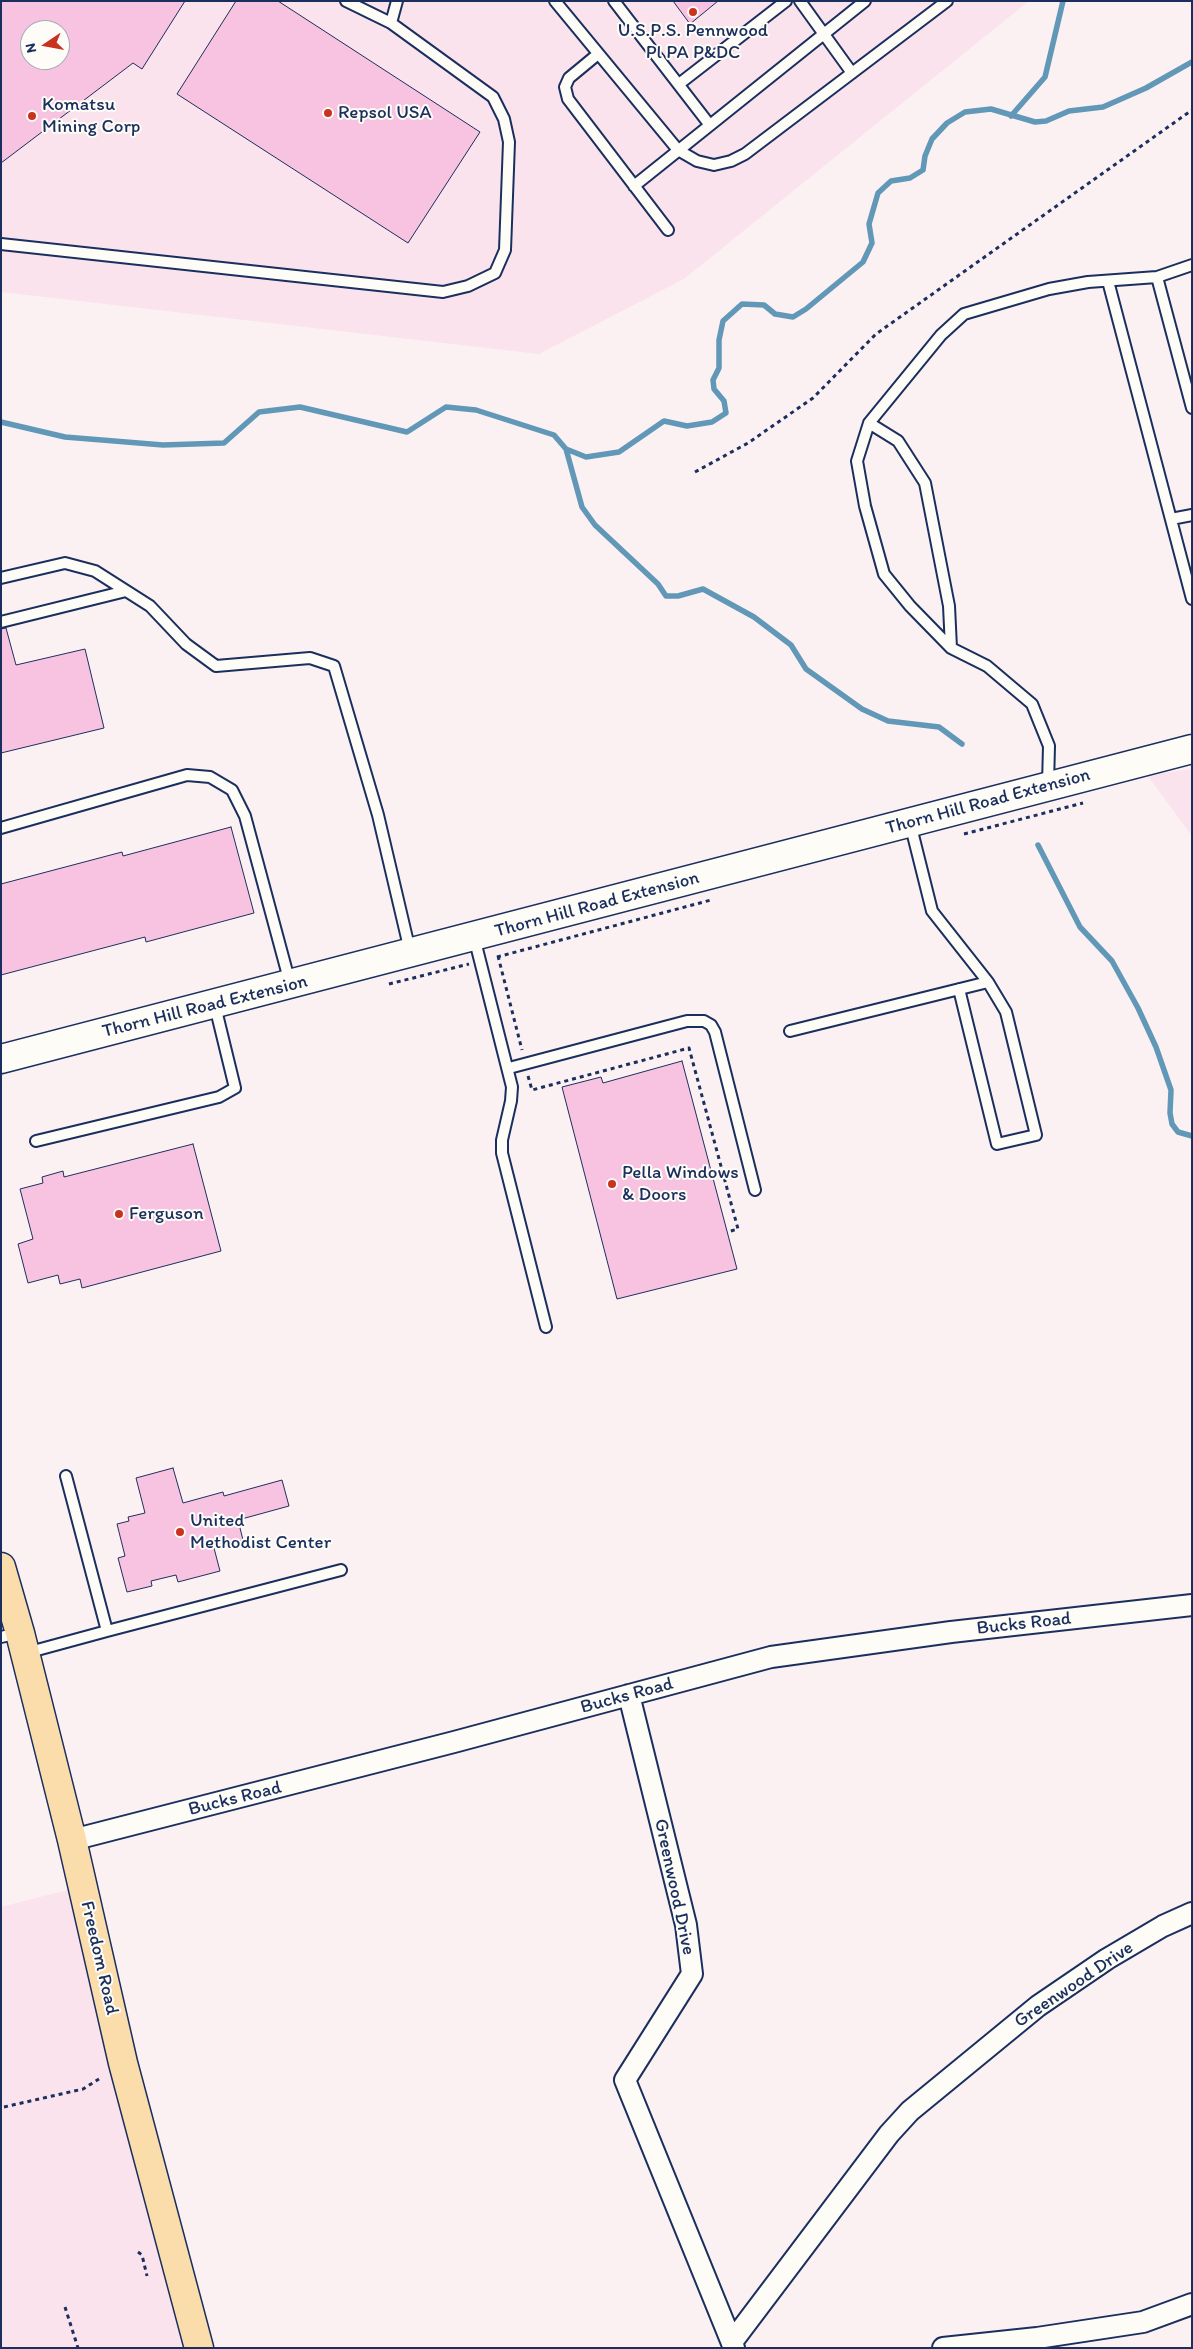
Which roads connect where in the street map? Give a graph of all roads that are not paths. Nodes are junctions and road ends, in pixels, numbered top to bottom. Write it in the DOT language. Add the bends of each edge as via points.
graph roads {
  1 [pos="346,1"];
  2 [pos="397,1"];
  3 [pos="555,1"];
  4 [pos="614,1"];
  5 [pos="786,1"];
  6 [pos="800,1"];
  7 [pos="865,1"];
  8 [pos="947,1"];
  9 [pos="391,23"];
  10 [pos="824,33"];
  11 [pos="598,54"];
  12 [pos="852,73"];
  13 [pos="679,84"];
  14 [pos="710,124"];
  15 [pos="678,150"];
  16 [pos="634,186"];
  17 [pos="668,230"];
  18 [pos="1,244"];
  19 [pos="1192,265"];
  20 [pos="1157,277"];
  21 [pos="1108,281"];
  22 [pos="1192,408"];
  23 [pos="869,423"];
  24 [pos="1192,515"];
  25 [pos="1171,519"];
  26 [pos="1,578"];
  27 [pos="126,591"];
  28 [pos="1192,599"];
  29 [pos="1,622"];
  30 [pos="951,648"];
  31 [pos="1192,749"];
  32 [pos="1048,786"];
  33 [pos="910,823"];
  34 [pos="1,828"];
  35 [pos="477,949"];
  36 [pos="411,954"];
  37 [pos="988,982"];
  38 [pos="291,985"];
  39 [pos="960,989"];
  40 [pos="214,1005"];
  41 [pos="790,1031"];
  42 [pos="1,1059"];
  43 [pos="509,1068"];
  44 [pos="36,1141"];
  45 [pos="755,1190"];
  46 [pos="546,1327"];
  47 [pos="66,1476"];
  48 [pos="1,1567"];
  49 [pos="341,1570"];
  50 [pos="1192,1605"];
  51 [pos="108,1631"];
  52 [pos="16,1641"];
  53 [pos="629,1696"];
  54 [pos="72,1840"];
  55 [pos="1192,1913"];
  56 [pos="1192,2304"];
  57 [pos="733,2345"];
  58 [pos="199,2348"];
  59 [pos="943,2348"];
  1 -- 9 [label="lane"];
  2 -- 9 [label="lane"];
  3 -- 11 [label="lane"];
  4 -- 13 [label="lane"];
  5 -- 13 [label="lane"];
  6 -- 10 [label="lane"];
  7 -- 10 [label="lane"];
  8 -- 12 [label="lane"];
  9 -- 18 [label="lane" via="493,97 504,119 509,142 505,250 495,273 468,286 443,292"];
  10 -- 12 [label="lane"];
  10 -- 14 [label="lane"];
  11 -- 15 [label="lane"];
  11 -- 16 [label="lane" via="569,78 565,87 568,99"];
  12 -- 15 [label="lane" via="731,162 714,165 697,161"];
  13 -- 14 [label="lane"];
  14 -- 15 [label="lane"];
  15 -- 16 [label="lane"];
  16 -- 17 [label="lane"];
  19 -- 20 [label="lane"];
  20 -- 21 [label="lane"];
  20 -- 22 [label="lane"];
  21 -- 23 [label="lane" via="1049,289 964,314 941,335"];
  21 -- 25 [label="lane"];
  23 -- 30 [label="lane" via="898,440 925,483 949,606"];
  23 -- 30 [label="lane" via="857,461 865,506 884,574"];
  24 -- 25 [label="lane"];
  25 -- 28 [label="lane"];
  26 -- 27 [label="lane" via="65,563 96,571"];
  27 -- 29 [label="lane"];
  27 -- 36 [label="lane" via="150,606 186,644 216,666 310,658 334,666 378,814"];
  30 -- 32 [label="lane" via="987,666 1032,704 1049,746"];
  31 -- 32 [label="street, Thorn Hill Road Extension"];
  32 -- 33 [label="street, Thorn Hill Road Extension"];
  33 -- 35 [label="street, Thorn Hill Road Extension"];
  33 -- 37 [label="lane" via="932,912"];
  34 -- 38 [label="lane" via="187,775 210,777 232,790 245,816"];
  35 -- 36 [label="street, Thorn Hill Road Extension"];
  35 -- 43 [label="lane"];
  36 -- 38 [label="street, Thorn Hill Road Extension"];
  37 -- 39 [label="lane"];
  37 -- 39 [label="lane" via="1006,1012 1036,1135 997,1144"];
  38 -- 40 [label="street, Thorn Hill Road Extension"];
  39 -- 41 [label="lane"];
  40 -- 42 [label="street, Thorn Hill Road Extension"];
  40 -- 44 [label="lane" via="235,1088 219,1097"];
  43 -- 45 [label="lane" via="687,1021 704,1020 715,1032"];
  43 -- 46 [label="lane" via="512,1094 502,1153"];
  47 -- 51 [label="lane"];
  48 -- 52 [label="main road, Freedom Road"];
  49 -- 51 [label="lane"];
  50 -- 53 [label="street, Bucks Road" via="951,1632 771,1657"];
  51 -- 52 [label="lane"];
  52 -- 54 [label="main road, Freedom Road"];
  53 -- 54 [label="street, Bucks Road"];
  53 -- 57 [label="street, Greenwood Drive" via="686,1925 692,1974 625,2080"];
  54 -- 58 [label="main road, Freedom Road" via="123,2064"];
  55 -- 57 [label="street, Greenwood Drive" via="1131,1945 1038,2006 910,2111 883,2141"];
  56 -- 59 [label="street" via="1143,2322"];
}
